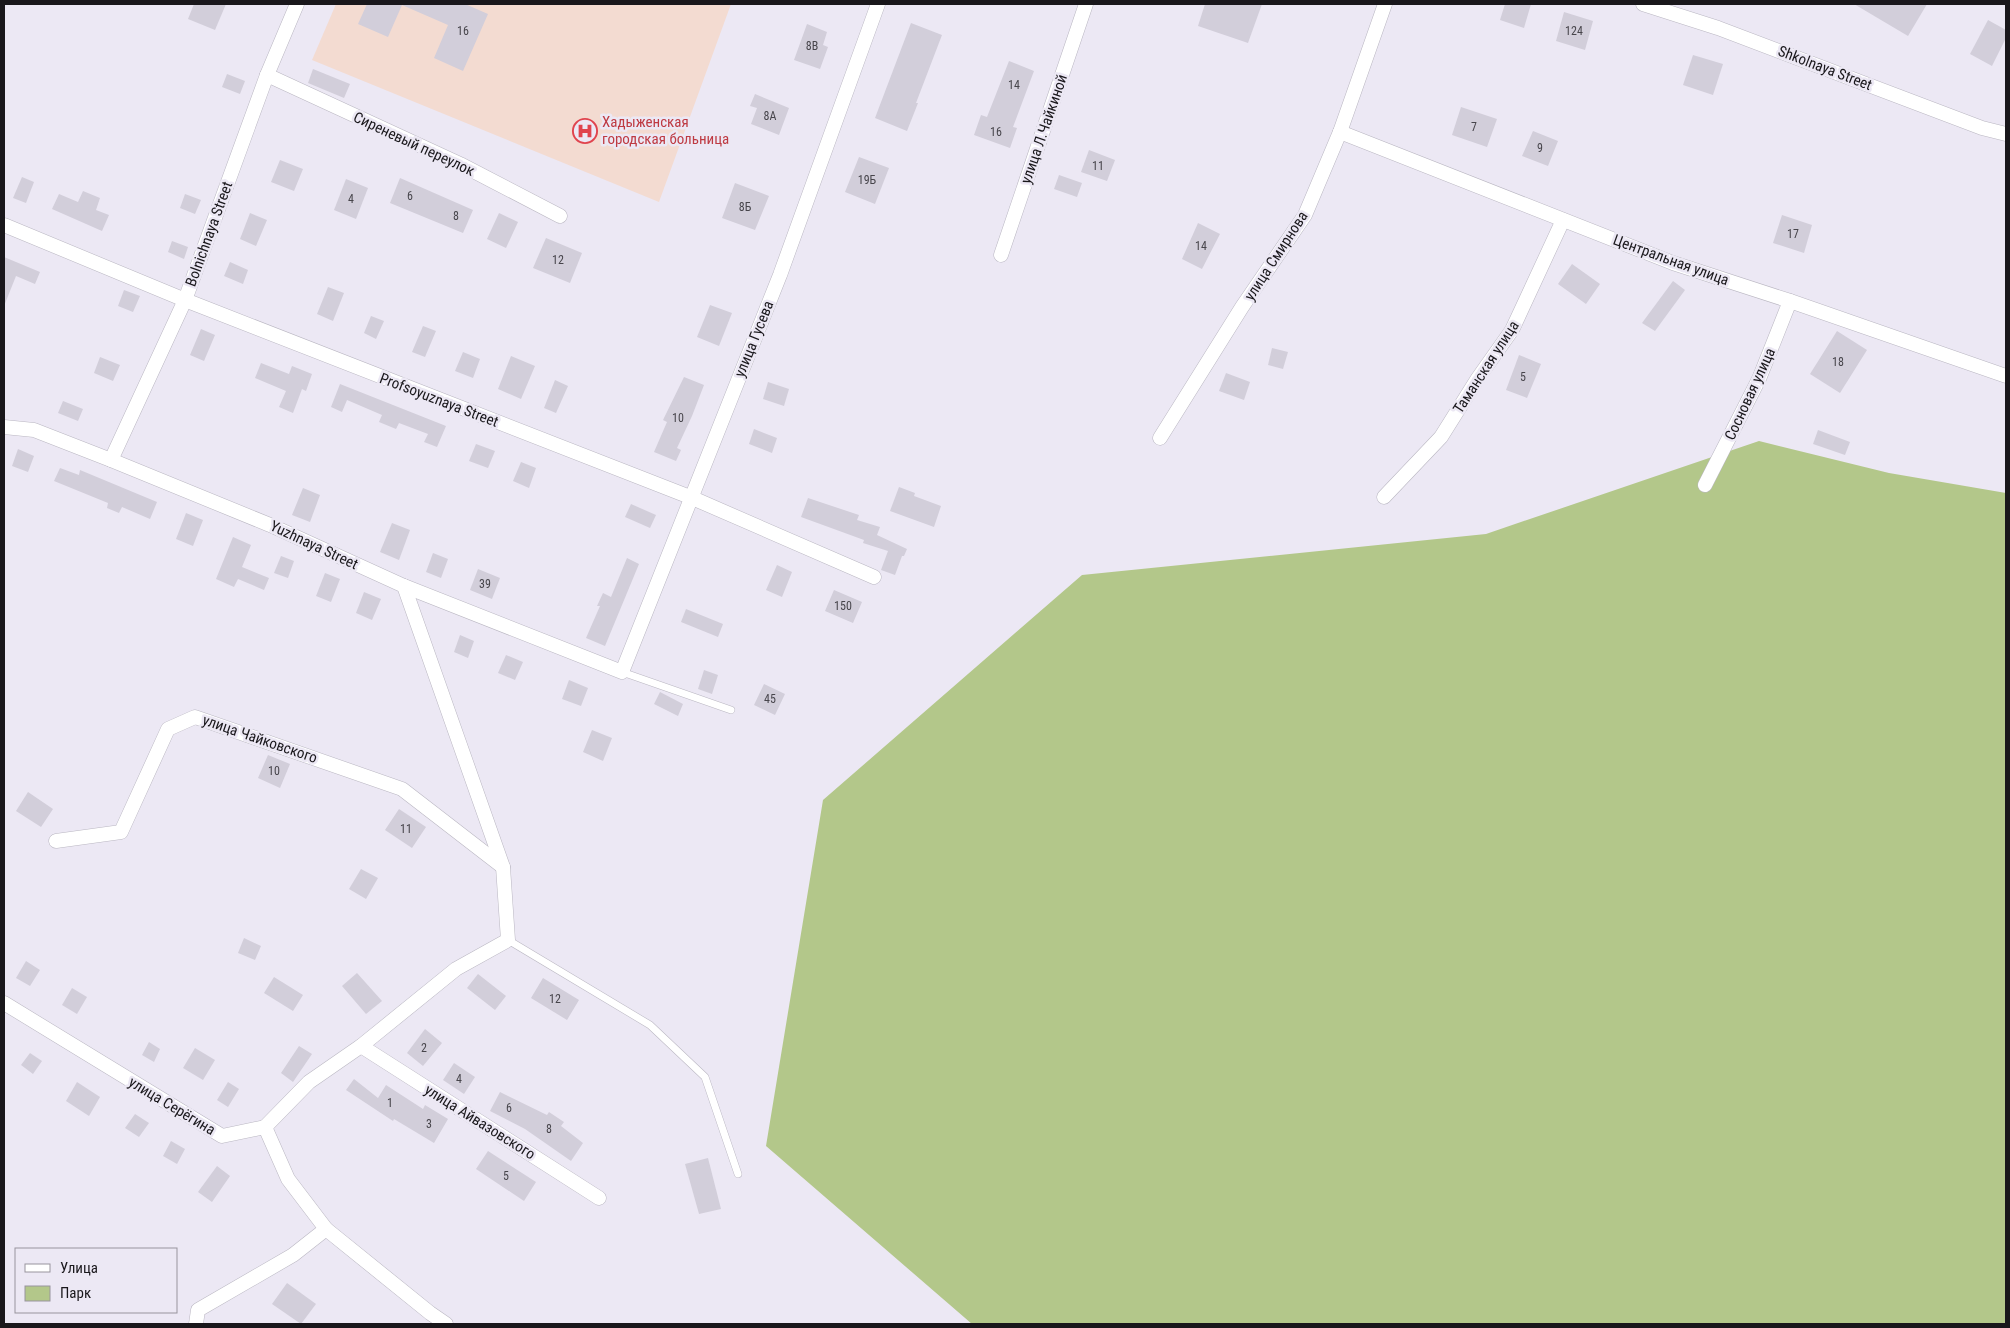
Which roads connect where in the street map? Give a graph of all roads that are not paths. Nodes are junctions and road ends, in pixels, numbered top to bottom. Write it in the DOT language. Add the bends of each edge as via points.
graph roads {
  1 [pos="297,4"];
  2 [pos="878,4"];
  3 [pos="1086,4"];
  4 [pos="1385,4"];
  5 [pos="1642,4"];
  6 [pos="267,75"];
  7 [pos="1340,132"];
  8 [pos="2006,134"];
  9 [pos="560,216"];
  10 [pos="1563,220"];
  11 [pos="4,225"];
  12 [pos="1001,255"];
  13 [pos="185,300"];
  14 [pos="1790,301"];
  15 [pos="2006,376"];
  16 [pos="4,427"];
  17 [pos="1160,438"];
  18 [pos="111,460"];
  19 [pos="1705,485"];
  20 [pos="690,497"];
  21 [pos="1384,497"];
  22 [pos="874,576"];
  23 [pos="404,586"];
  24 [pos="622,672"];
  25 [pos="731,710"];
  26 [pos="56,841"];
  27 [pos="503,867"];
  28 [pos="508,940"];
  29 [pos="4,1003"];
  30 [pos="361,1046"];
  31 [pos="265,1127"];
  32 [pos="738,1174"];
  33 [pos="599,1198"];
  34 [pos="326,1229"];
  35 [pos="196,1324"];
  36 [pos="446,1324"];
  1 -- 6 [label="street, Bolnichnaya Street"];
  2 -- 20 [label="street, улица Гусева" via="780,275"];
  3 -- 12 [label="street, улица Л.Чайкиной"];
  4 -- 7 [label="street, улица Смирнова"];
  5 -- 8 [label="street, Shkolnaya Street" via="1718,28 1982,128"];
  6 -- 9 [label="street, Сиреневый переулок" via="460,164"];
  6 -- 13 [label="street, Bolnichnaya Street"];
  7 -- 10 [label="street, Центральная улица"];
  7 -- 17 [label="street, улица Смирнова" via="1305,214"];
  10 -- 14 [label="street, Центральная улица" via="1673,263"];
  10 -- 21 [label="street, Таманская улица" via="1512,330 1441,437"];
  11 -- 13 [label="street, Profsoyuznaya Street"];
  13 -- 18 [label="street, Bolnichnaya Street"];
  13 -- 20 [label="street, Profsoyuznaya Street"];
  14 -- 15 [label="street, Центральная улица"];
  14 -- 19 [label="street, Сосновая улица" via="1759,379"];
  16 -- 18 [label="street, Yuzhnaya Street" via="34,430"];
  18 -- 23 [label="street, Yuzhnaya Street" via="270,524"];
  20 -- 22 [label="street, Profsoyuznaya Street"];
  20 -- 24 [label="street, улица Гусева"];
  23 -- 24 [label="street, Yuzhnaya Street"];
  23 -- 27 [label="street"];
  24 -- 25 [label="lane"];
  26 -- 27 [label="street, улица Чайковского" via="122,832 168,729 195,717 402,789"];
  27 -- 28 [label="street"];
  28 -- 30 [label="street" via="456,969"];
  28 -- 32 [label="lane" via="650,1025 705,1077"];
  29 -- 31 [label="street, улица Серёгина" via="222,1136"];
  30 -- 31 [label="street" via="309,1082"];
  30 -- 33 [label="street, улица Айвазовского"];
  31 -- 34 [label="street" via="288,1179"];
  34 -- 35 [label="street" via="294,1255 198,1310"];
  34 -- 36 [label="street"];
}
